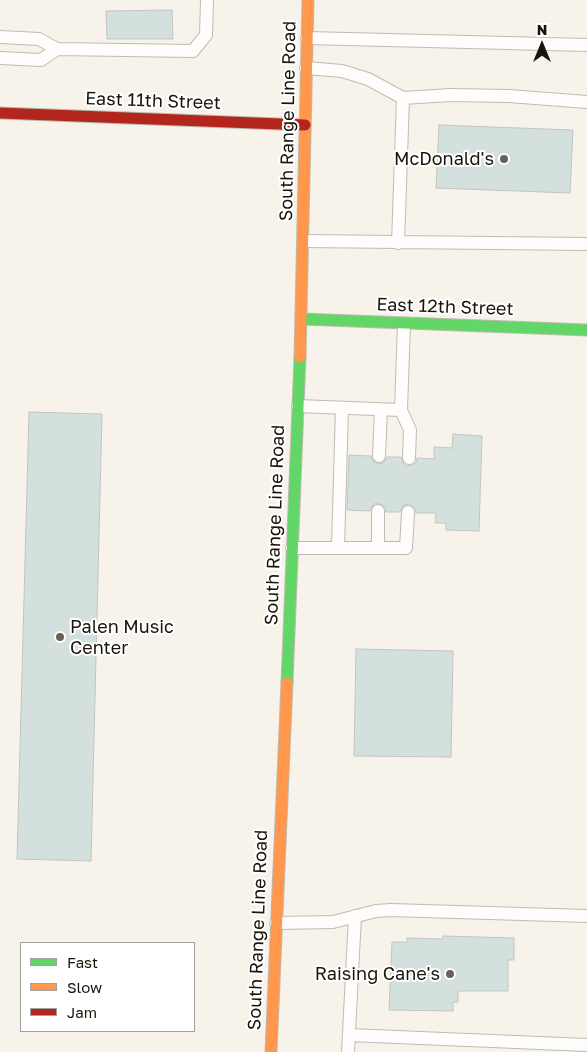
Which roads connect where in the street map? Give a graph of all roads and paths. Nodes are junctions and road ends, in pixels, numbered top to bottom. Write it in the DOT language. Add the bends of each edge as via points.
graph roads {
  1 [pos="207,0"];
  2 [pos="308,0"];
  3 [pos="0,37"];
  4 [pos="307,38"];
  5 [pos="587,46"];
  6 [pos="57,49"];
  7 [pos="0,58"];
  8 [pos="306,68"];
  9 [pos="403,98"];
  10 [pos="587,102"];
  11 [pos="0,113"];
  12 [pos="305,124"];
  13 [pos="303,240"];
  14 [pos="398,243"];
  15 [pos="587,244"];
  16 [pos="302,319"];
  17 [pos="404,324"];
  18 [pos="587,330"];
  19 [pos="298,406"];
  20 [pos="342,408"];
  21 [pos="381,409"];
  22 [pos="401,410"];
  23 [pos="380,456"];
  24 [pos="410,458"];
  25 [pos="378,511"];
  26 [pos="408,512"];
  27 [pos="338,547"];
  28 [pos="292,548"];
  29 [pos="378,548"];
  30 [pos="354,916"];
  31 [pos="587,916"];
  32 [pos="276,923"];
  33 [pos="349,1035"];
  34 [pos="587,1045"];
  35 [pos="270,1052"];
  36 [pos="348,1052"];
  1 -- 6 [label="lane" via="206,35 193,51"];
  2 -- 4 [label="main road, South Range Line Road"];
  3 -- 6 [label="lane" via="39,39"];
  4 -- 5 [label="lane"];
  4 -- 8 [label="main road, South Range Line Road"];
  6 -- 7 [label="lane" via="41,60"];
  8 -- 9 [label="lane" via="342,71 368,78"];
  8 -- 12 [label="main road, South Range Line Road"];
  9 -- 10 [label="lane" via="509,96"];
  9 -- 14 [label="lane"];
  11 -- 12 [label="main road, East 11th Street"];
  12 -- 13 [label="main road, South Range Line Road"];
  13 -- 14 [label="lane"];
  13 -- 16 [label="main road, South Range Line Road"];
  14 -- 15 [label="lane"];
  16 -- 17 [label="main road, East 12th Street"];
  16 -- 19 [label="main road, South Range Line Road"];
  17 -- 18 [label="main road, East 12th Street"];
  17 -- 22 [label="lane"];
  19 -- 20 [label="lane"];
  19 -- 28 [label="main road, South Range Line Road"];
  20 -- 21 [label="lane"];
  20 -- 27 [label="lane"];
  21 -- 22 [label="lane"];
  21 -- 23 [label="lane"];
  22 -- 24 [label="lane" via="410,430"];
  25 -- 29 [label="lane"];
  26 -- 29 [label="lane" via="406,548"];
  27 -- 28 [label="lane"];
  27 -- 29 [label="lane"];
  28 -- 32 [label="main road, South Range Line Road"];
  30 -- 31 [label="lane" via="391,910"];
  30 -- 32 [label="lane" via="333,922"];
  30 -- 33 [label="lane"];
  32 -- 35 [label="main road, South Range Line Road"];
  33 -- 34 [label="lane"];
  33 -- 36 [label="lane"];
}
